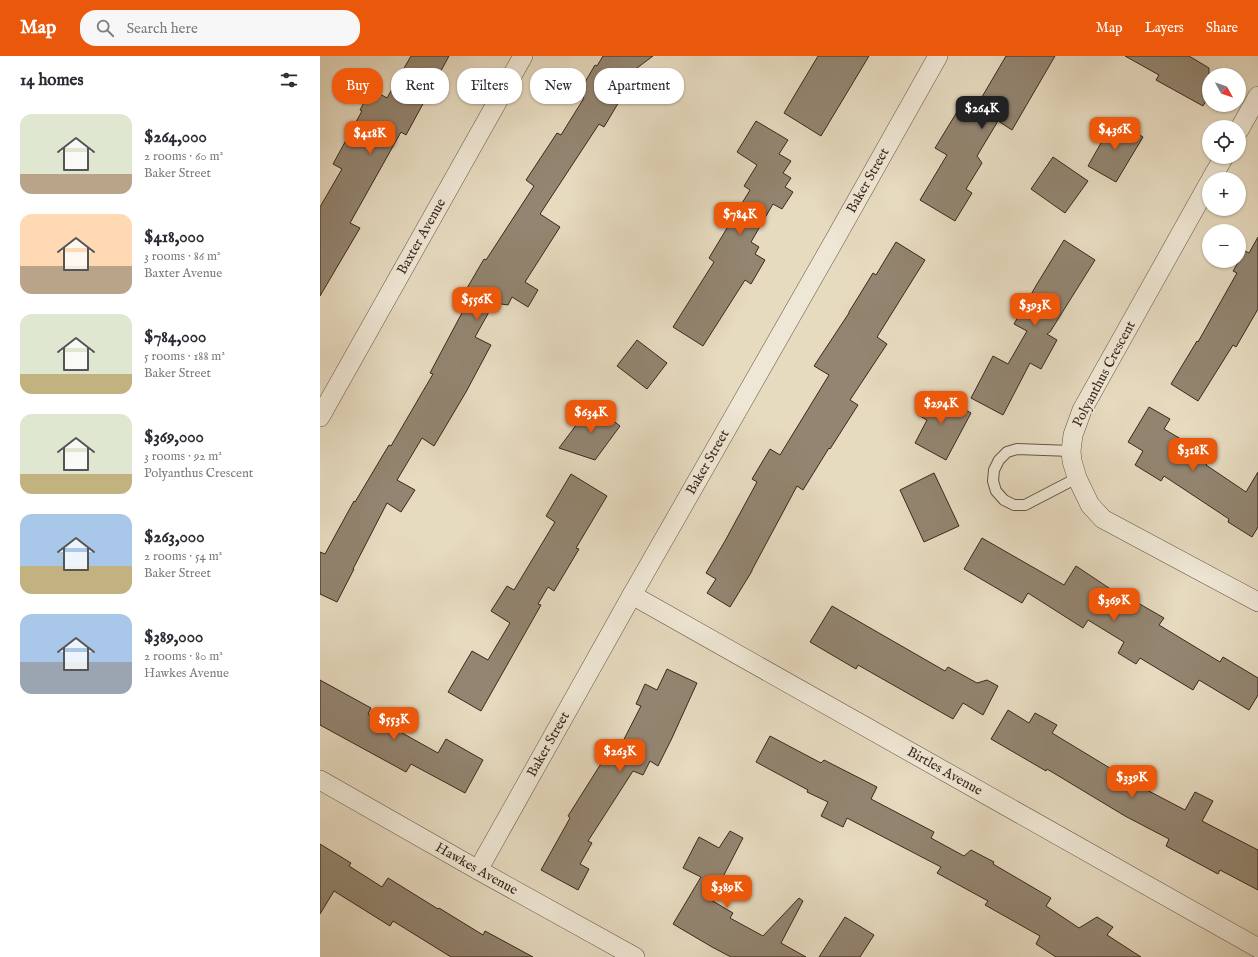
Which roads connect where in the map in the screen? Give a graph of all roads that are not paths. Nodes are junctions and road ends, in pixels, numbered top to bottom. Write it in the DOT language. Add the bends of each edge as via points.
graph roads {
  1 [pos="523,56"];
  2 [pos="938,56"];
  3 [pos="1258,96"];
  4 [pos="1245,120"];
  5 [pos="1202,196"];
  6 [pos="320,417"];
  7 [pos="1071,451"];
  8 [pos="1077,478"];
  9 [pos="632,595"];
  10 [pos="1258,602"];
  11 [pos="320,780"];
  12 [pos="478,870"];
  13 [pos="1258,948"];
  14 [pos="635,957"];
  1 -- 6 [label="street, Baxter Avenue"];
  2 -- 9 [label="street, Baker Street"];
  3 -- 4 [label="street"];
  5 -- 7 [label="street, Polyanthus Crescent" via="1082,410 1073,435"];
  7 -- 8 [label="street, Polyanthus Crescent"];
  7 -- 8 [label="lane" via="1017,449 1007,452 994,470 993,481 996,491 1004,500 1014,505 1025,505"];
  8 -- 10 [label="street, Polyanthus Crescent" via="1090,505 1103,519"];
  9 -- 12 [label="street, Baker Street"];
  9 -- 13 [label="street, Birtles Avenue"];
  11 -- 12 [label="street, Hawkes Avenue"];
  12 -- 14 [label="street, Hawkes Avenue"];
}
